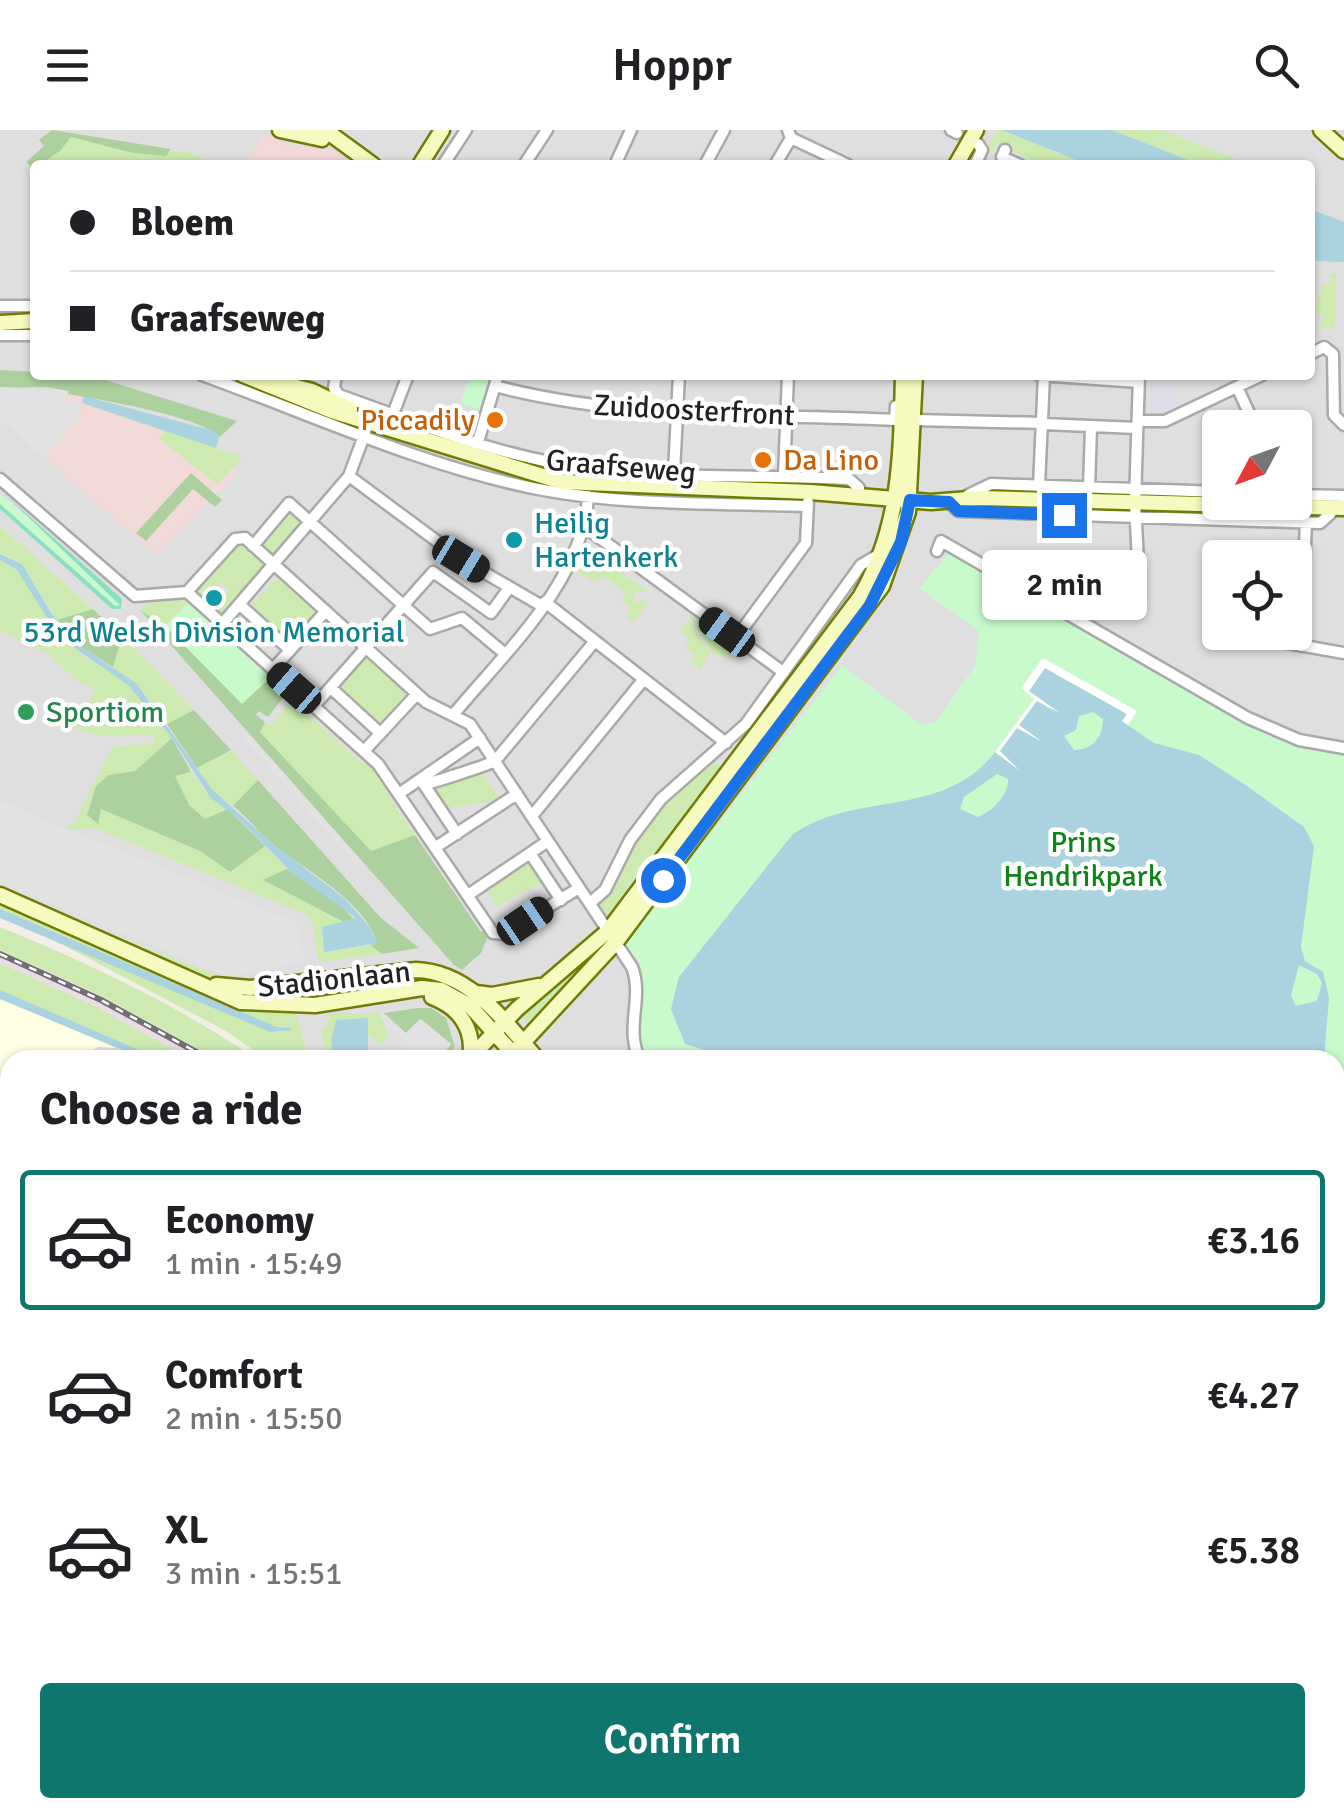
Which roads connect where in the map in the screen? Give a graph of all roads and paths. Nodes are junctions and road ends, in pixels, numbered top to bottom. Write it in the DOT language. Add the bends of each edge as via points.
graph roads {
  1 [pos="280,130"];
  2 [pos="442,130"];
  3 [pos="466,130"];
  4 [pos="546,130"];
  5 [pos="631,130"];
  6 [pos="724,130"];
  7 [pos="1321,130"];
  8 [pos="306,132"];
  9 [pos="790,134"];
  10 [pos="980,137"];
  11 [pos="1005,150"];
  12 [pos="1344,152"];
  13 [pos="366,160"];
  14 [pos="423,160"];
  15 [pos="446,160"];
  16 [pos="527,160"];
  17 [pos="617,160"];
  18 [pos="709,160"];
  19 [pos="777,160"];
  20 [pos="837,160"];
  21 [pos="960,160"];
  22 [pos="969,160"];
  23 [pos="1009,160"];
  24 [pos="0,306"];
  25 [pos="30,318"];
  26 [pos="0,320"];
  27 [pos="30,320"];
  28 [pos="30,322"];
  29 [pos="0,334"];
  30 [pos="1315,352"];
  31 [pos="218,380"];
  32 [pos="320,380"];
  33 [pos="332,380"];
  34 [pos="406,380"];
  35 [pos="496,380"];
  36 [pos="679,380"];
  37 [pos="788,380"];
  38 [pos="899,380"];
  39 [pos="899,380"];
  40 [pos="915,380"];
  41 [pos="1042,380"];
  42 [pos="1117,380"];
  43 [pos="1252,380"];
  44 [pos="1142,382"];
  45 [pos="286,384"];
  46 [pos="1237,387"];
  47 [pos="318,396"];
  48 [pos="677,410"];
  49 [pos="1248,410"];
  50 [pos="393,414"];
  51 [pos="786,415"];
  52 [pos="334,417"];
  53 [pos="914,420"];
  54 [pos="378,424"];
  55 [pos="1043,424"];
  56 [pos="1138,424"];
  57 [pos="1344,425"];
  58 [pos="1091,426"];
  59 [pos="364,434"];
  60 [pos="477,444"];
  61 [pos="494,472"];
  62 [pos="674,472"];
  63 [pos="349,476"];
  64 [pos="784,476"];
  65 [pos="0,479"];
  66 [pos="1039,486"];
  67 [pos="859,488"];
  68 [pos="1088,488"];
  69 [pos="592,490"];
  70 [pos="1202,495"];
  71 [pos="1312,495"];
  72 [pos="904,496"];
  73 [pos="1344,496"];
  74 [pos="975,497"];
  75 [pos="809,499"];
  76 [pos="949,502"];
  77 [pos="1135,504"];
  78 [pos="1202,509"];
  79 [pos="1335,511"];
  80 [pos="1299,520"];
  81 [pos="1306,521"];
  82 [pos="311,522"];
  83 [pos="586,528"];
  84 [pos="1304,540"];
  85 [pos="253,546"];
  86 [pos="884,552"];
  87 [pos="937,552"];
  88 [pos="274,566"];
  89 [pos="1139,582"];
  90 [pos="509,588"];
  91 [pos="188,592"];
  92 [pos="240,604"];
  93 [pos="543,604"];
  94 [pos="405,607"];
  95 [pos="326,611"];
  96 [pos="223,623"];
  97 [pos="736,638"];
  98 [pos="595,641"];
  99 [pos="1312,645"];
  100 [pos="367,648"];
  101 [pos="290,650"];
  102 [pos="504,652"];
  103 [pos="1344,653"];
  104 [pos="273,669"];
  105 [pos="783,672"];
  106 [pos="644,679"];
  107 [pos="331,688"];
  108 [pos="417,694"];
  109 [pos="314,706"];
  110 [pos="452,716"];
  111 [pos="380,733"];
  112 [pos="480,738"];
  113 [pos="726,743"];
  114 [pos="1344,748"];
  115 [pos="364,751"];
  116 [pos="495,761"];
  117 [pos="422,781"];
  118 [pos="400,793"];
  119 [pos="517,794"];
  120 [pos="532,816"];
  121 [pos="456,834"];
  122 [pos="548,841"];
  123 [pos="436,847"];
  124 [pos="530,853"];
  125 [pos="579,888"];
  126 [pos="0,895"];
  127 [pos="468,895"];
  128 [pos="560,900"];
  129 [pos="590,903"];
  130 [pos="616,943"];
  131 [pos="206,984"];
  132 [pos="544,984"];
  133 [pos="407,992"];
  134 [pos="475,992"];
  135 [pos="499,1027"];
  136 [pos="469,1050"];
  137 [pos="477,1050"];
  138 [pos="513,1050"];
  139 [pos="519,1050"];
  140 [pos="637,1050"];
  1 -- 8 [label="main road"];
  2 -- 14 [label="main road"];
  3 -- 15 [label="street"];
  4 -- 16 [label="street"];
  5 -- 17 [label="street"];
  6 -- 18 [label="street"];
  7 -- 12 [label="main road"];
  8 -- 13 [label="main road"];
  9 -- 19 [label="street"];
  9 -- 20 [label="street"];
  10 -- 21 [label="main road"];
  10 -- 22 [label="main road"];
  11 -- 23 [label="street" via="1002,157"];
  24 -- 25 [label="street"];
  26 -- 27 [label="main road"];
  28 -- 29 [label="street"];
  30 -- 57 [label="street" via="1333,354 1334,415"];
  31 -- 52 [label="street, Graafseweg"];
  32 -- 47 [label="main road"];
  33 -- 47 [label="street"];
  34 -- 50 [label="street"];
  35 -- 48 [label="street, Zuidoosterfront" via="567,402"];
  35 -- 60 [label="street"];
  36 -- 48 [label="street"];
  37 -- 51 [label="street"];
  38 -- 51 [label="street, Zuidoosterfront" via="895,420"];
  39 -- 72 [label="main road"];
  40 -- 53 [label="main road"];
  41 -- 55 [label="street"];
  42 -- 44 [label="street"];
  43 -- 46 [label="street"];
  44 -- 56 [label="street"];
  45 -- 47 [label="main road, Graafseweg"];
  46 -- 49 [label="street"];
  46 -- 56 [label="street" via="1165,421"];
  47 -- 50 [label="street, Graafseweg" via="339,394"];
  47 -- 52 [label="main road, Graafseweg"];
  47 -- 54 [label="main road, Graafseweg"];
  48 -- 51 [label="street, Zuidoosterfront"];
  48 -- 62 [label="street"];
  50 -- 60 [label="street, Graafseweg"];
  51 -- 64 [label="street"];
  52 -- 54 [label="main road, Graafseweg"];
  52 -- 59 [label="street, Graafseweg"];
  53 -- 55 [label="street"];
  53 -- 72 [label="main road"];
  54 -- 61 [label="main road, Graafseweg"];
  55 -- 58 [label="street"];
  55 -- 66 [label="street"];
  56 -- 58 [label="street"];
  56 -- 77 [label="street"];
  58 -- 68 [label="street"];
  59 -- 61 [label="street, Graafseweg"];
  59 -- 63 [label="street"];
  60 -- 62 [label="street, Graafseweg" via="572,466"];
  61 -- 69 [label="street, Graafseweg"];
  61 -- 69 [label="main road, Graafseweg" via="538,474"];
  62 -- 64 [label="street, Graafseweg"];
  63 -- 82 [label="street"];
  63 -- 90 [label="street"];
  64 -- 67 [label="street, Graafseweg" via="849,479"];
  65 -- 91 [label="street" via="135,596"];
  66 -- 68 [label="street, Graafseweg"];
  66 -- 74 [label="street, Graafseweg" via="991,484"];
  67 -- 72 [label="main road, Graafseweg"];
  67 -- 75 [label="main road, Graafseweg"];
  68 -- 77 [label="street, Graafseweg"];
  69 -- 75 [label="main road, Graafseweg"];
  69 -- 83 [label="street"];
  70 -- 77 [label="street, Graafseweg"];
  71 -- 73 [label="street"];
  72 -- 74 [label="main road, Graafseweg"];
  72 -- 75 [label="main road, Graafseweg"];
  72 -- 76 [label="main road, Graafseweg"];
  72 -- 86 [label="main road"];
  72 -- 130 [label="main road" via="901,542 870,605"];
  74 -- 76 [label="main road, Graafseweg"];
  74 -- 77 [label="main road, Graafseweg"];
  75 -- 97 [label="street" via="806,543"];
  76 -- 77 [label="street, Graafseweg" via="958,511"];
  77 -- 78 [label="main road, Graafseweg"];
  77 -- 89 [label="street"];
  79 -- 81 [label="street, Graafseweg" via="1320,523"];
  80 -- 81 [label="street, Graafseweg"];
  81 -- 84 [label="street"];
  82 -- 85 [label="street" via="289,503"];
  82 -- 88 [label="street"];
  82 -- 94 [label="street"];
  83 -- 93 [label="street"];
  83 -- 97 [label="street"];
  85 -- 88 [label="street"];
  85 -- 91 [label="street" via="235,539"];
  86 -- 105 [label="street" via="870,556"];
  86 -- 130 [label="main road" via="860,597"];
  87 -- 114 [label="street" via="941,540 1248,718 1299,740"];
  88 -- 92 [label="street"];
  88 -- 95 [label="street"];
  90 -- 93 [label="street"];
  90 -- 94 [label="street" via="491,613 433,572"];
  91 -- 96 [label="street"];
  92 -- 96 [label="street"];
  92 -- 101 [label="street"];
  93 -- 98 [label="street"];
  93 -- 102 [label="street"];
  94 -- 100 [label="street"];
  94 -- 102 [label="street" via="430,629 462,618"];
  95 -- 100 [label="street"];
  95 -- 101 [label="street"];
  96 -- 104 [label="street"];
  97 -- 105 [label="street"];
  98 -- 106 [label="street"];
  98 -- 116 [label="street"];
  99 -- 103 [label="street"];
  100 -- 107 [label="street"];
  100 -- 108 [label="street"];
  101 -- 104 [label="street"];
  102 -- 110 [label="street"];
  104 -- 109 [label="street"];
  105 -- 113 [label="street"];
  106 -- 113 [label="street"];
  106 -- 120 [label="street"];
  107 -- 109 [label="street"];
  107 -- 111 [label="street"];
  108 -- 110 [label="street"];
  108 -- 111 [label="street"];
  109 -- 115 [label="street"];
  110 -- 112 [label="street"];
  111 -- 115 [label="street"];
  112 -- 116 [label="street"];
  112 -- 117 [label="street"];
  113 -- 129 [label="street" via="648,815 605,890"];
  115 -- 118 [label="street"];
  116 -- 117 [label="street"];
  116 -- 119 [label="street"];
  117 -- 118 [label="street"];
  117 -- 121 [label="street"];
  118 -- 123 [label="street"];
  119 -- 120 [label="street"];
  119 -- 121 [label="street"];
  120 -- 122 [label="street"];
  121 -- 123 [label="street"];
  122 -- 124 [label="street"];
  122 -- 125 [label="street"];
  123 -- 127 [label="street"];
  124 -- 127 [label="street"];
  124 -- 128 [label="street"];
  125 -- 128 [label="street"];
  125 -- 129 [label="street"];
  126 -- 131 [label="main road, Stadionlaan"];
  127 -- 128 [label="street" via="496,935"];
  129 -- 130 [label="street"];
  130 -- 132 [label="main road"];
  130 -- 139 [label="main road"];
  130 -- 140 [label="street" via="636,976 631,1032"];
  131 -- 133 [label="main road, Stadionlaan" via="241,1002 275,1007"];
  131 -- 134 [label="main road, Stadionlaan" via="250,988 416,970 450,976"];
  132 -- 134 [label="main road"];
  132 -- 135 [label="main road"];
  133 -- 135 [label="main road, Stadionlaan" via="426,988 455,996"];
  133 -- 136 [label="main road" via="458,1012"];
  134 -- 135 [label="main road, Stadionlaan"];
  135 -- 137 [label="main road"];
  135 -- 138 [label="main road"];
}
